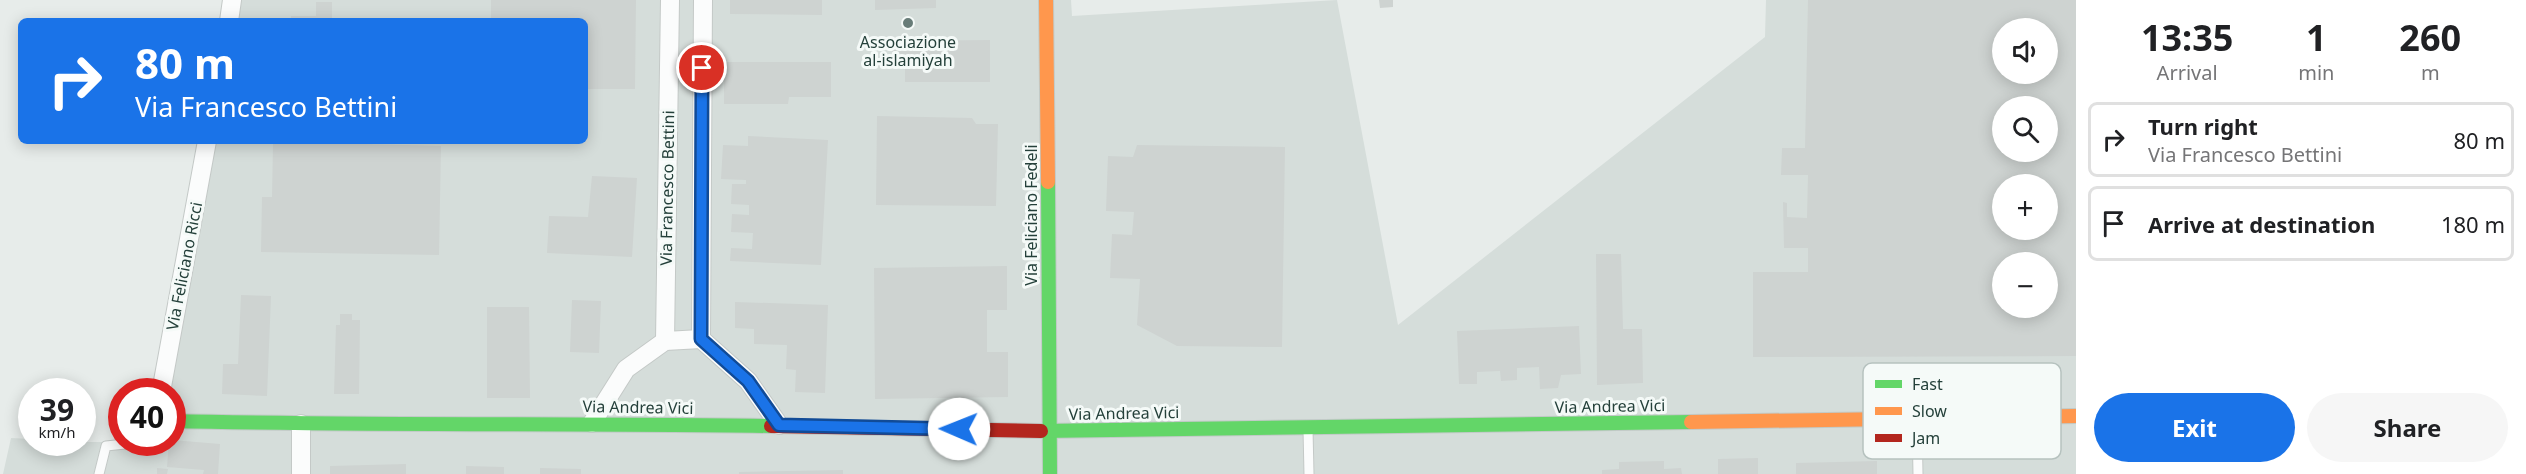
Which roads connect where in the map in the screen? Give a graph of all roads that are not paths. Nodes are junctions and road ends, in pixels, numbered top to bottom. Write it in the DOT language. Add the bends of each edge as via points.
graph roads {
  1 [pos="232,0"];
  2 [pos="670,0"];
  3 [pos="703,0"];
  4 [pos="1046,0"];
  5 [pos="229,18"];
  6 [pos="206,144"];
  7 [pos="701,339"];
  8 [pos="665,341"];
  9 [pos="163,378"];
  10 [pos="2061,416"];
  11 [pos="2076,416"];
  12 [pos="1863,420"];
  13 [pos="186,421"];
  14 [pos="592,423"];
  15 [pos="301,424"];
  16 [pos="779,425"];
  17 [pos="1308,427"];
  18 [pos="1050,431"];
  19 [pos="108,446"];
  20 [pos="99,474"];
  21 [pos="301,474"];
  22 [pos="1050,474"];
  23 [pos="1309,474"];
  1 -- 5 [label="street"];
  2 -- 8 [label="street, Via Francesco Bettini"];
  3 -- 7 [label="street, Via Francesco Bettini"];
  4 -- 18 [label="street, Via Feliciano Fedeli"];
  6 -- 9 [label="street, Via Feliciano Ricci"];
  7 -- 8 [label="street"];
  7 -- 16 [label="street" via="748,381"];
  8 -- 14 [label="street" via="626,369"];
  10 -- 11 [label="street, Via Andrea Vici"];
  12 -- 17 [label="street, Via Andrea Vici"];
  13 -- 15 [label="street, Via Andrea Vici"];
  14 -- 15 [label="street, Via Andrea Vici"];
  14 -- 16 [label="street, Via Andrea Vici"];
  15 -- 21 [label="street"];
  16 -- 18 [label="street, Via Andrea Vici"];
  17 -- 18 [label="street, Via Andrea Vici"];
  17 -- 23 [label="lane"];
  18 -- 22 [label="street, Via Feliciano Fedeli"];
  19 -- 20 [label="lane"];
}
